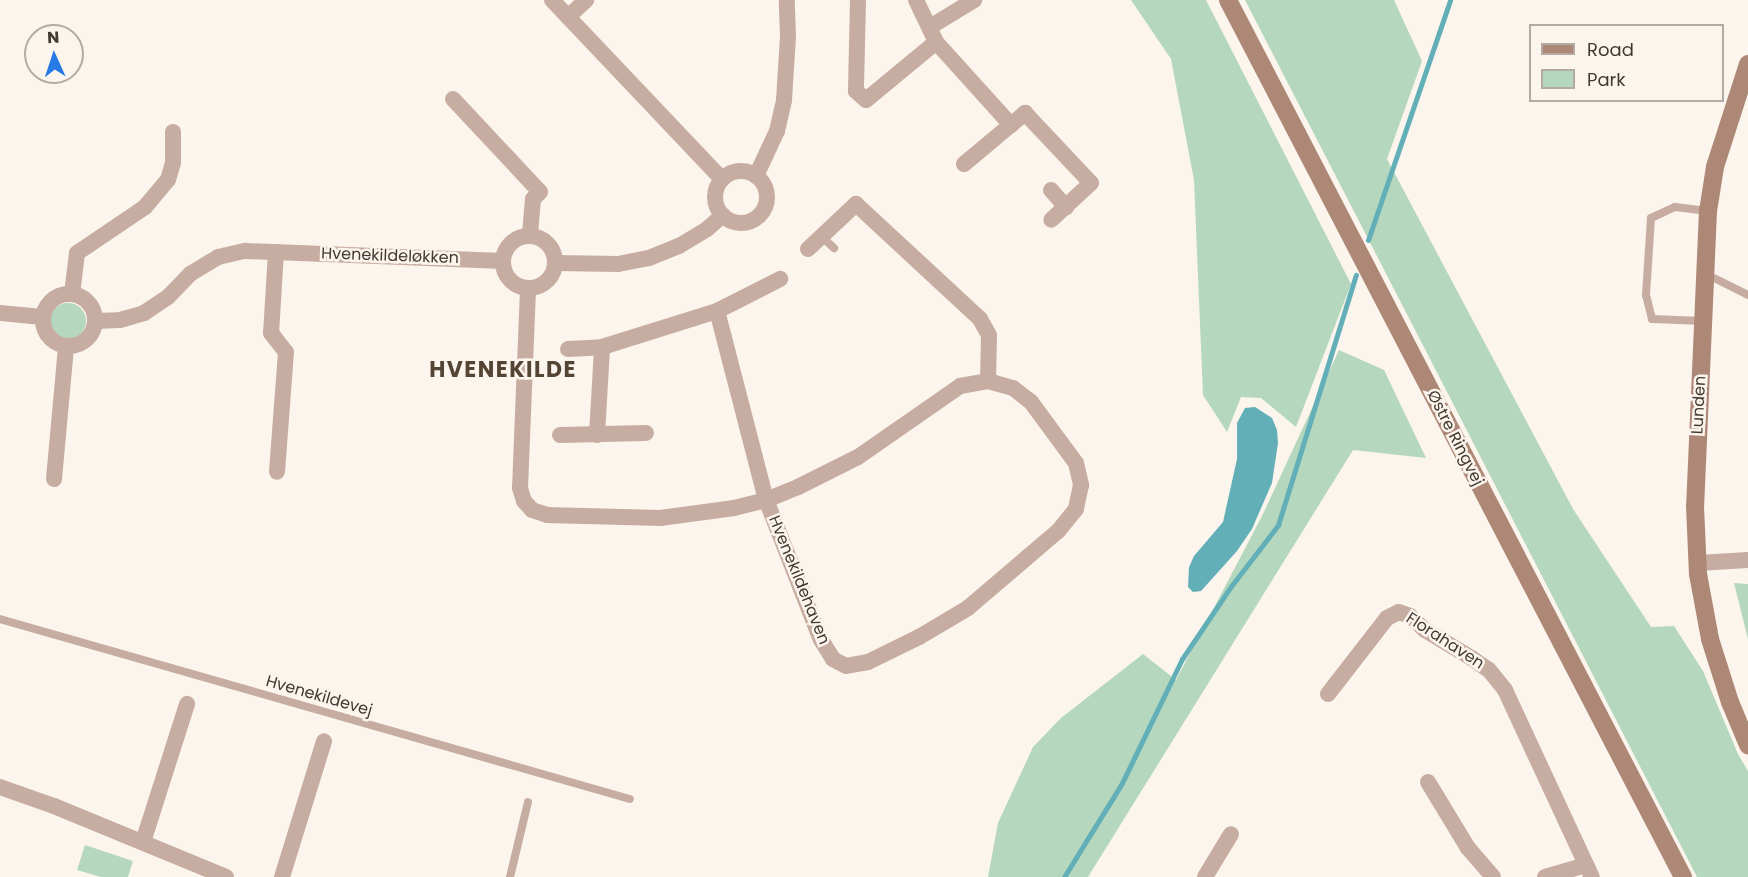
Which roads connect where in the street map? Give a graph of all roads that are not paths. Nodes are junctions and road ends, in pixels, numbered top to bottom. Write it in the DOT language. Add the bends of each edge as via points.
graph roads {
  1 [pos="552,0"];
  2 [pos="586,0"];
  3 [pos="787,0"];
  4 [pos="858,0"];
  5 [pos="916,0"];
  6 [pos="974,0"];
  7 [pos="1228,0"];
  8 [pos="568,17"];
  9 [pos="933,34"];
  10 [pos="1748,64"];
  11 [pos="453,99"];
  12 [pos="1011,125"];
  13 [pos="173,132"];
  14 [pos="964,164"];
  15 [pos="756,176"];
  16 [pos="722,179"];
  17 [pos="1051,190"];
  18 [pos="1065,207"];
  19 [pos="1708,211"];
  20 [pos="723,215"];
  21 [pos="1051,220"];
  22 [pos="530,236"];
  23 [pos="821,236"];
  24 [pos="834,248"];
  25 [pos="807,249"];
  26 [pos="276,252"];
  27 [pos="503,261"];
  28 [pos="556,263"];
  29 [pos="1705,274"];
  30 [pos="780,279"];
  31 [pos="528,289"];
  32 [pos="72,294"];
  33 [pos="1748,295"];
  34 [pos="717,311"];
  35 [pos="0,313"];
  36 [pos="42,317"];
  37 [pos="95,321"];
  38 [pos="1703,321"];
  39 [pos="66,346"];
  40 [pos="602,346"];
  41 [pos="568,349"];
  42 [pos="988,381"];
  43 [pos="646,433"];
  44 [pos="560,435"];
  45 [pos="597,435"];
  46 [pos="277,472"];
  47 [pos="54,479"];
  48 [pos="766,500"];
  49 [pos="1748,560"];
  50 [pos="1698,563"];
  51 [pos="0,620"];
  52 [pos="1328,694"];
  53 [pos="187,704"];
  54 [pos="324,741"];
  55 [pos="1748,744"];
  56 [pos="1428,782"];
  57 [pos="0,787"];
  58 [pos="630,800"];
  59 [pos="528,802"];
  60 [pos="1231,834"];
  61 [pos="143,842"];
  62 [pos="1589,871"];
  63 [pos="221,876"];
  64 [pos="282,877"];
  65 [pos="510,877"];
  66 [pos="1205,877"];
  67 [pos="1493,877"];
  68 [pos="1545,877"];
  69 [pos="1683,877"];
  1 -- 8 [label="street"];
  2 -- 8 [label="street"];
  3 -- 15 [label="street" via="784,100 777,131"];
  4 -- 9 [label="street" via="856,91 866,100"];
  5 -- 9 [label="street"];
  6 -- 9 [label="street"];
  7 -- 69 [label="main road, Østre Ringvej"];
  8 -- 16 [label="street"];
  9 -- 12 [label="street"];
  10 -- 19 [label="main road, Lunden" via="1715,167"];
  11 -- 22 [label="street" via="540,192 533,199"];
  12 -- 14 [label="street"];
  12 -- 18 [label="street" via="1025,113 1091,183"];
  13 -- 32 [label="street" via="173,163 168,180 145,207 77,253"];
  15 -- 16 [label="street" via="735,172"];
  15 -- 20 [label="street" via="765,187 764,210 744,222"];
  16 -- 20 [label="street" via="716,201"];
  17 -- 18 [label="street"];
  18 -- 21 [label="street"];
  19 -- 29 [label="main road, Lunden"];
  19 -- 38 [label="lane" via="1675,207 1651,218 1646,296 1652,319"];
  20 -- 28 [label="street" via="679,246 649,258 618,264"];
  22 -- 27 [label="street" via="515,240"];
  22 -- 28 [label="street" via="551,248"];
  23 -- 24 [label="lane"];
  23 -- 25 [label="street"];
  23 -- 42 [label="street" via="856,204 980,319 989,335"];
  26 -- 27 [label="street, Hvenekildeløkken"];
  26 -- 37 [label="street, Hvenekildeløkken" via="218,257 190,274 168,297 144,313 120,320"];
  26 -- 46 [label="street" via="271,333 286,352"];
  27 -- 31 [label="street" via="513,283"];
  28 -- 31 [label="street" via="550,279"];
  29 -- 33 [label="lane"];
  29 -- 38 [label="main road, Lunden"];
  30 -- 34 [label="street"];
  31 -- 48 [label="street, Hvenekildehaven" via="520,488 532,510 547,515 660,518"];
  32 -- 36 [label="street" via="56,297"];
  32 -- 37 [label="street" via="91,306"];
  34 -- 40 [label="street"];
  34 -- 48 [label="street, Hvenekildehaven"];
  35 -- 36 [label="street"];
  36 -- 39 [label="street" via="45,333"];
  37 -- 39 [label="street" via="89,337"];
  38 -- 50 [label="main road, Lunden" via="1696,461"];
  39 -- 47 [label="street"];
  40 -- 41 [label="street"];
  40 -- 45 [label="street"];
  42 -- 48 [label="street, Hvenekildehaven" via="960,386 858,457"];
  42 -- 48 [label="street, Hvenekildehaven" via="1013,388 1031,402 1076,463 1081,485 1076,509 1058,531 968,608 919,637 868,662 846,666 833,659 821,640"];
  43 -- 45 [label="street"];
  44 -- 45 [label="street"];
  49 -- 50 [label="street"];
  50 -- 55 [label="main road, Lunden" via="1710,639"];
  51 -- 58 [label="lane, Hvenekildevej"];
  52 -- 62 [label="street, Florahaven" via="1387,618 1399,612 1410,616 1498,679"];
  53 -- 61 [label="street"];
  54 -- 64 [label="street"];
  56 -- 67 [label="street" via="1468,848"];
  57 -- 61 [label="street"];
  59 -- 65 [label="lane"];
  60 -- 66 [label="street"];
  61 -- 63 [label="street"];
  62 -- 68 [label="street, Florahaven"];
}
